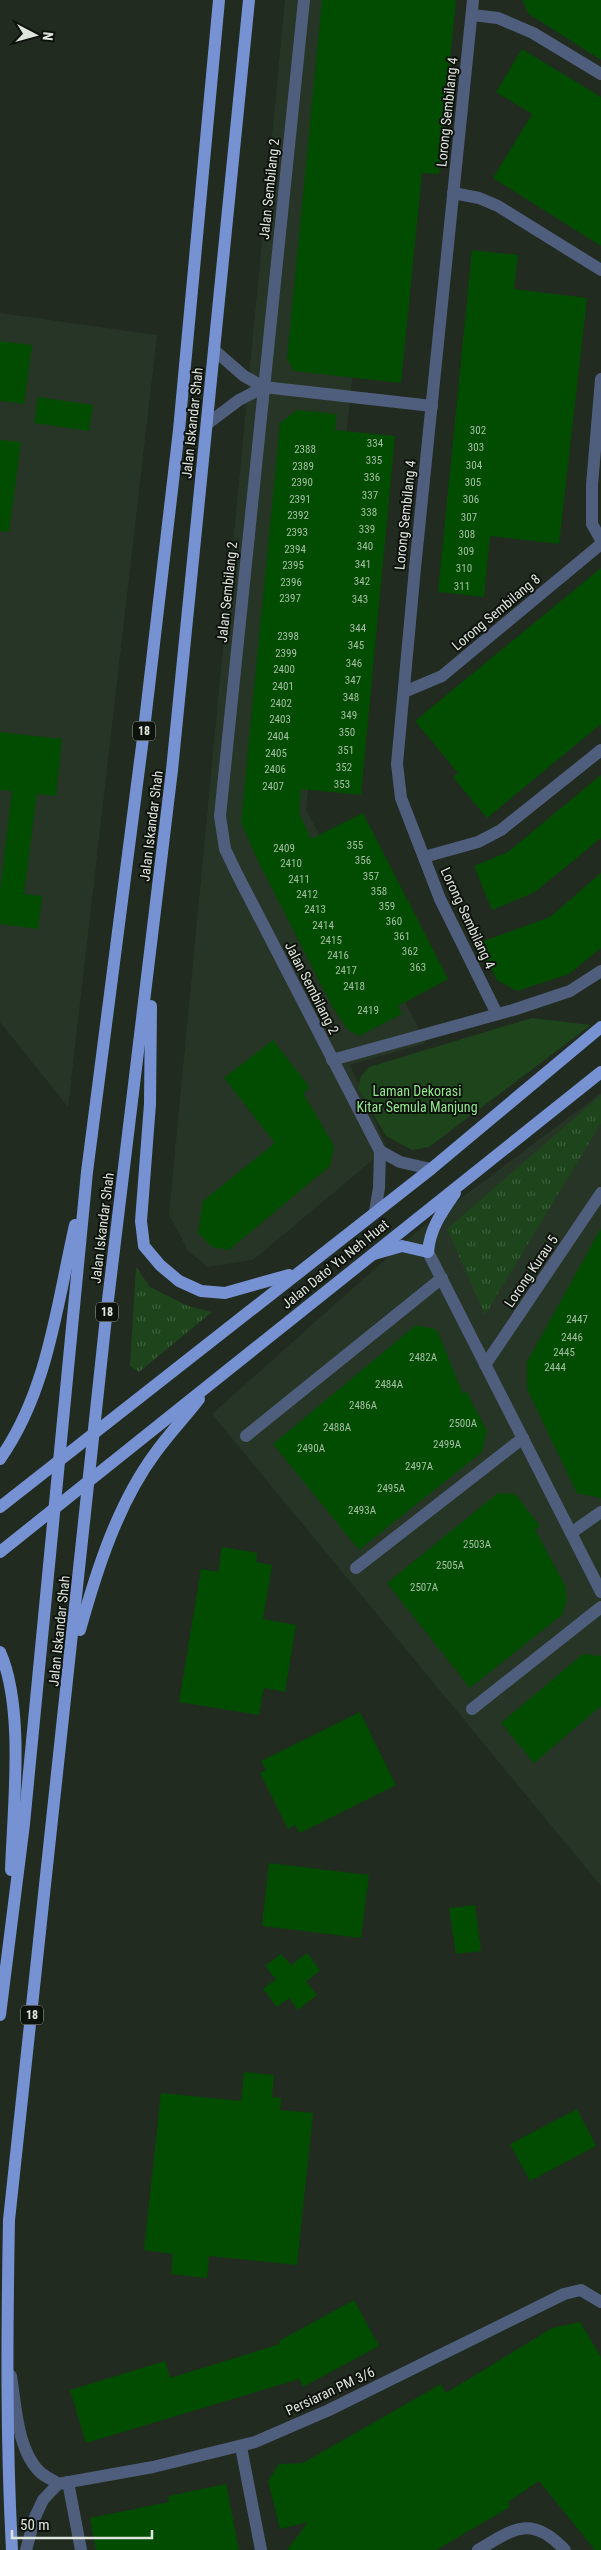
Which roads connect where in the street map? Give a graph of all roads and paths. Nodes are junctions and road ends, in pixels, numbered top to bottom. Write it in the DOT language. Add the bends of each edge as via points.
graph roads {
  1 [pos="220,0"];
  2 [pos="249,0"];
  3 [pos="304,0"];
  4 [pos="473,0"];
  5 [pos="472,15"];
  6 [pos="601,74"];
  7 [pos="453,193"];
  8 [pos="601,270"];
  9 [pos="214,350"];
  10 [pos="601,379"];
  11 [pos="264,387"];
  12 [pos="432,406"];
  13 [pos="207,424"];
  14 [pos="601,540"];
  15 [pos="601,544"];
  16 [pos="404,692"];
  17 [pos="601,750"];
  18 [pos="424,857"];
  19 [pos="151,949"];
  20 [pos="601,970"];
  21 [pos="497,1014"];
  22 [pos="601,1027"];
  23 [pos="332,1060"];
  24 [pos="601,1072"];
  25 [pos="380,1151"];
  26 [pos="431,1169"];
  27 [pos="87,1172"];
  28 [pos="462,1182"];
  29 [pos="601,1193"];
  30 [pos="375,1212"];
  31 [pos="428,1252"];
  32 [pos="369,1256"];
  33 [pos="296,1273"];
  34 [pos="442,1278"];
  35 [pos="485,1365"];
  36 [pos="216,1378"];
  37 [pos="95,1432"];
  38 [pos="246,1436"];
  39 [pos="523,1438"];
  40 [pos="0,1459"];
  41 [pos="59,1462"];
  42 [pos="90,1481"];
  43 [pos="0,1507"];
  44 [pos="55,1508"];
  45 [pos="601,1512"];
  46 [pos="571,1532"];
  47 [pos="0,1552"];
  48 [pos="356,1568"];
  49 [pos="601,1592"];
  50 [pos="601,1607"];
  51 [pos="0,1652"];
  52 [pos="70,1663"];
  53 [pos="472,1709"];
  54 [pos="8,1950"];
  55 [pos="0,2015"];
  56 [pos="599,2301"];
  57 [pos="6,2351"];
  58 [pos="241,2446"];
  59 [pos="63,2483"];
  60 [pos="12,2550"];
  61 [pos="26,2550"];
  62 [pos="81,2550"];
  63 [pos="260,2550"];
  64 [pos="478,2550"];
  65 [pos="565,2550"];
  1 -- 27 [label="main road, Jalan Iskandar Shah / 18" via="179,430"];
  2 -- 9 [label="main road, Jalan Iskandar Shah / 18"];
  3 -- 11 [label="street, Jalan Sembilang 2"];
  4 -- 5 [label="street, Lorong Sembilang 4"];
  5 -- 6 [label="street" via="498,18 533,33"];
  5 -- 7 [label="street, Lorong Sembilang 4"];
  7 -- 8 [label="street" via="498,206"];
  7 -- 12 [label="street, Lorong Sembilang 4"];
  9 -- 11 [label="street" via="244,376"];
  9 -- 13 [label="main road, Jalan Iskandar Shah / 18"];
  10 -- 14 [label="street" via="592,524"];
  11 -- 12 [label="street"];
  11 -- 13 [label="street" via="239,400"];
  11 -- 23 [label="street, Jalan Sembilang 2" via="221,797 222,830 225,849"];
  12 -- 16 [label="street, Lorong Sembilang 4"];
  13 -- 19 [label="main road, Jalan Iskandar Shah / 18"];
  15 -- 16 [label="street, Lorong Sembilang 8" via="442,676"];
  16 -- 18 [label="street, Lorong Sembilang 4" via="397,764 401,798"];
  17 -- 18 [label="street" via="502,830 478,842"];
  18 -- 21 [label="street, Lorong Sembilang 4" via="440,899"];
  19 -- 33 [label="main road" via="150,1104 141,1221 144,1246 179,1281 201,1291 225,1293"];
  19 -- 37 [label="main road, Jalan Iskandar Shah / 18"];
  20 -- 21 [label="street" via="570,990"];
  21 -- 23 [label="street"];
  22 -- 26 [label="main road, Jalan Dato' Yu Neh Huat"];
  23 -- 25 [label="street, Jalan Sembilang 2"];
  24 -- 28 [label="main road, Jalan Dato' Yu Neh Huat"];
  25 -- 26 [label="street" via="400,1162"];
  25 -- 30 [label="street, Jalan Sembilang 2"];
  26 -- 30 [label="main road, Jalan Dato' Yu Neh Huat"];
  27 -- 40 [label="main road" via="43,1368 28,1412"];
  27 -- 41 [label="main road, Jalan Iskandar Shah / 18"];
  28 -- 31 [label="main road" via="433,1226"];
  28 -- 32 [label="main road, Jalan Dato' Yu Neh Huat"];
  29 -- 35 [label="street, Lorong Kurau 5"];
  30 -- 33 [label="main road, Jalan Dato' Yu Neh Huat"];
  31 -- 32 [label="main road" via="402,1246"];
  31 -- 34 [label="street"];
  32 -- 36 [label="main road, Jalan Dato' Yu Neh Huat"];
  33 -- 37 [label="main road, Jalan Dato' Yu Neh Huat"];
  34 -- 35 [label="street"];
  34 -- 38 [label="street"];
  35 -- 39 [label="street"];
  36 -- 42 [label="main road, Jalan Dato' Yu Neh Huat"];
  36 -- 52 [label="main road" via="155,1453 130,1497 106,1549"];
  37 -- 41 [label="main road, Jalan Dato' Yu Neh Huat"];
  37 -- 42 [label="main road, Jalan Iskandar Shah / 18"];
  39 -- 46 [label="street"];
  39 -- 48 [label="street"];
  41 -- 43 [label="main road, Jalan Dato' Yu Neh Huat"];
  41 -- 44 [label="main road, Jalan Iskandar Shah / 18"];
  42 -- 44 [label="main road, Jalan Dato' Yu Neh Huat"];
  42 -- 52 [label="main road, Jalan Iskandar Shah / 18"];
  44 -- 47 [label="main road, Jalan Dato' Yu Neh Huat"];
  44 -- 54 [label="main road, Jalan Iskandar Shah / 18" via="24,1824"];
  45 -- 46 [label="street"];
  46 -- 49 [label="street"];
  50 -- 53 [label="street"];
  51 -- 54 [label="main road" via="9,1675 15,1727"];
  52 -- 57 [label="main road, Jalan Iskandar Shah / 18" via="9,2220"];
  54 -- 55 [label="main road, Jalan Iskandar Shah / 18"];
  56 -- 58 [label="street, Persiaran PM 3/6" via="581,2290 564,2294 329,2410"];
  57 -- 59 [label="street" via="21,2434 29,2456 41,2473"];
  57 -- 60 [label="main road, Jalan Iskandar Shah / 18"];
  58 -- 59 [label="street, Persiaran PM 3/6" via="153,2467"];
  58 -- 63 [label="street"];
  59 -- 61 [label="street" via="43,2500"];
  59 -- 62 [label="street"];
  64 -- 65 [label="street" via="515,2529 530,2528 550,2534"];
}
